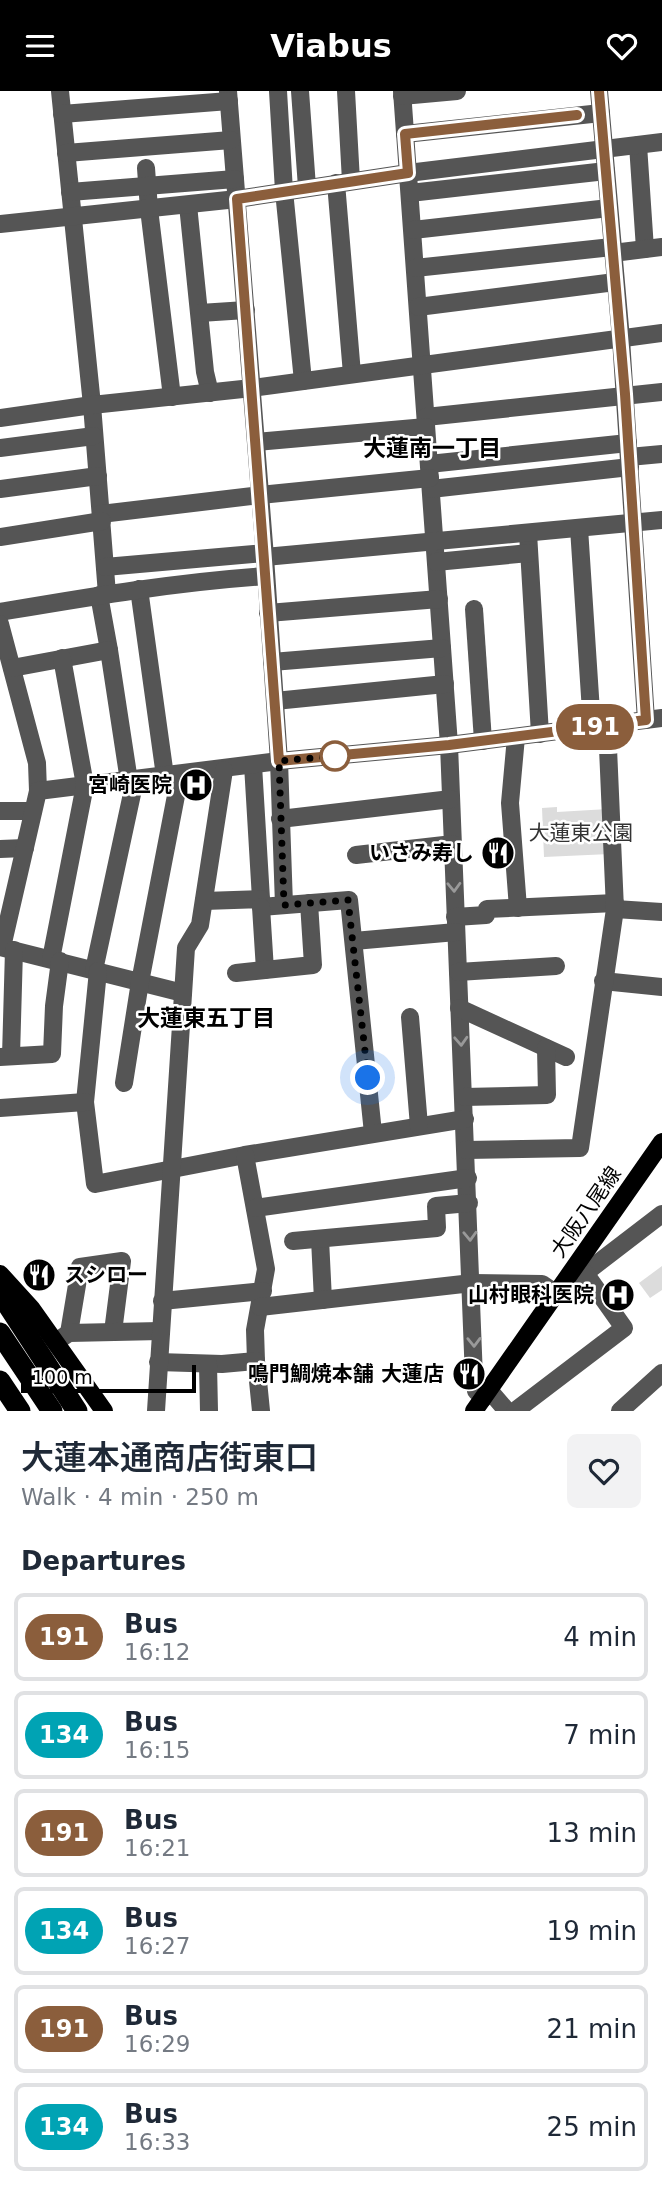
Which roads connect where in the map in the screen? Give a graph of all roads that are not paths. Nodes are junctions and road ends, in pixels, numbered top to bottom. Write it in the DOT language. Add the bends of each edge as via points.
graph roads {
  1 [pos="60,91"];
  2 [pos="278,91"];
  3 [pos="300,91"];
  4 [pos="346,91"];
  5 [pos="457,91"];
  6 [pos="599,91"];
  7 [pos="402,93"];
  8 [pos="229,96"];
  9 [pos="601,113"];
  10 [pos="62,114"];
  11 [pos="405,134"];
  12 [pos="231,140"];
  13 [pos="662,142"];
  14 [pos="638,145"];
  15 [pos="604,149"];
  16 [pos="66,153"];
  17 [pos="606,171"];
  18 [pos="408,173"];
  19 [pos="146,177"];
  20 [pos="234,179"];
  21 [pos="344,182"];
  22 [pos="307,187"];
  23 [pos="284,191"];
  24 [pos="70,192"];
  25 [pos="410,194"];
  26 [pos="237,199"];
  27 [pos="188,205"];
  28 [pos="609,208"];
  29 [pos="149,209"];
  30 [pos="73,217"];
  31 [pos="0,224"];
  32 [pos="413,230"];
  33 [pos="654,248"];
  34 [pos="612,250"];
  35 [pos="415,268"];
  36 [pos="615,282"];
  37 [pos="418,307"];
  38 [pos="246,310"];
  39 [pos="200,313"];
  40 [pos="662,333"];
  41 [pos="621,339"];
  42 [pos="421,365"];
  43 [pos="352,374"];
  44 [pos="303,381"];
  45 [pos="252,388"];
  46 [pos="662,391"];
  47 [pos="210,393"];
  48 [pos="625,394"];
  49 [pos="172,397"];
  50 [pos="92,405"];
  51 [pos="0,418"];
  52 [pos="426,422"];
  53 [pos="94,436"];
  54 [pos="256,442"];
  55 [pos="0,447"];
  56 [pos="662,454"];
  57 [pos="629,456"];
  58 [pos="98,476"];
  59 [pos="430,477"];
  60 [pos="0,489"];
  61 [pos="260,495"];
  62 [pos="101,517"];
  63 [pos="662,520"];
  64 [pos="633,523"];
  65 [pos="579,528"];
  66 [pos="528,533"];
  67 [pos="0,537"];
  68 [pos="435,542"];
  69 [pos="529,553"];
  70 [pos="265,555"];
  71 [pos="436,562"];
  72 [pos="105,567"];
  73 [pos="266,576"];
  74 [pos="139,589"];
  75 [pos="103,594"];
  76 [pos="439,599"];
  77 [pos="474,609"];
  78 [pos="0,612"];
  79 [pos="268,613"];
  80 [pos="0,624"];
  81 [pos="442,648"];
  82 [pos="109,650"];
  83 [pos="62,659"];
  84 [pos="272,662"];
  85 [pos="12,668"];
  86 [pos="445,684"];
  87 [pos="275,701"];
  88 [pos="654,719"];
  89 [pos="600,726"];
  90 [pos="540,734"];
  91 [pos="516,737"];
  92 [pos="483,741"];
  93 [pos="449,745"];
  94 [pos="279,761"];
  95 [pos="253,765"];
  96 [pos="224,770"];
  97 [pos="173,776"];
  98 [pos="132,781"];
  99 [pos="85,785"];
  100 [pos="38,791"];
  101 [pos="451,799"];
  102 [pos="0,811"];
  103 [pos="33,811"];
  104 [pos="280,819"];
  105 [pos="453,843"];
  106 [pos="25,848"];
  107 [pos="0,849"];
  108 [pos="356,855"];
  109 [pos="8,889"];
  110 [pos="204,901"];
  111 [pos="261,903"];
  112 [pos="309,903"];
  113 [pos="284,905"];
  114 [pos="615,906"];
  115 [pos="518,908"];
  116 [pos="662,912"];
  117 [pos="456,925"];
  118 [pos="4,941"];
  119 [pos="355,941"];
  120 [pos="55,960"];
  121 [pos="556,966"];
  122 [pos="96,971"];
  123 [pos="265,971"];
  124 [pos="458,972"];
  125 [pos="236,973"];
  126 [pos="603,981"];
  127 [pos="140,982"];
  128 [pos="662,987"];
  129 [pos="183,993"];
  130 [pos="459,1008"];
  131 [pos="410,1017"];
  132 [pos="546,1048"];
  133 [pos="6,1056"];
  134 [pos="566,1057"];
  135 [pos="124,1083"];
  136 [pos="464,1097"];
  137 [pos="85,1102"];
  138 [pos="0,1108"];
  139 [pos="465,1119"];
  140 [pos="419,1126"];
  141 [pos="373,1133"];
  142 [pos="662,1142"];
  143 [pos="466,1150"];
  144 [pos="245,1155"];
  145 [pos="171,1170"];
  146 [pos="468,1178"];
  147 [pos="469,1203"];
  148 [pos="255,1208"];
  149 [pos="660,1218"];
  150 [pos="320,1239"];
  151 [pos="293,1241"];
  152 [pos="585,1273"];
  153 [pos="0,1276"];
  154 [pos="472,1283"];
  155 [pos="560,1287"];
  156 [pos="0,1293"];
  157 [pos="262,1299"];
  158 [pos="323,1300"];
  159 [pos="162,1301"];
  160 [pos="160,1331"];
  161 [pos="113,1332"];
  162 [pos="0,1333"];
  163 [pos="62,1337"];
  164 [pos="256,1361"];
  165 [pos="158,1362"];
  166 [pos="208,1364"];
  167 [pos="662,1373"];
  168 [pos="0,1381"];
  169 [pos="482,1399"];
  170 [pos="20,1411"];
  171 [pos="52,1411"];
  172 [pos="77,1411"];
  173 [pos="87,1411"];
  174 [pos="104,1411"];
  175 [pos="156,1411"];
  176 [pos="209,1411"];
  177 [pos="261,1411"];
  178 [pos="507,1411"];
  179 [pos="515,1411"];
  180 [pos="620,1411"];
  1 -- 10 [label="street"];
  2 -- 23 [label="street"];
  3 -- 22 [label="street"];
  4 -- 21 [label="street"];
  5 -- 7 [label="street"];
  6 -- 9 [label="street"];
  7 -- 11 [label="street"];
  8 -- 10 [label="street"];
  8 -- 12 [label="street"];
  9 -- 11 [label="street"];
  9 -- 15 [label="street"];
  10 -- 16 [label="street"];
  11 -- 18 [label="street"];
  12 -- 16 [label="street"];
  12 -- 20 [label="street"];
  13 -- 14 [label="street"];
  14 -- 15 [label="street"];
  14 -- 33 [label="street"];
  15 -- 17 [label="street"];
  15 -- 18 [label="street"];
  16 -- 24 [label="street"];
  17 -- 25 [label="street"];
  17 -- 28 [label="street"];
  18 -- 21 [label="street"];
  18 -- 25 [label="street"];
  19 -- 20 [label="street"];
  19 -- 24 [label="street"];
  19 -- 29 [label="street"];
  20 -- 26 [label="street"];
  21 -- 22 [label="street"];
  21 -- 43 [label="street"];
  22 -- 23 [label="street"];
  23 -- 26 [label="street"];
  23 -- 44 [label="street"];
  24 -- 30 [label="street"];
  25 -- 32 [label="street"];
  26 -- 27 [label="street"];
  26 -- 38 [label="street"];
  27 -- 29 [label="street"];
  27 -- 39 [label="street"];
  28 -- 32 [label="street"];
  28 -- 34 [label="street"];
  29 -- 30 [label="street"];
  29 -- 49 [label="street"];
  30 -- 31 [label="street"];
  30 -- 50 [label="street"];
  32 -- 35 [label="street"];
  33 -- 34 [label="street"];
  34 -- 35 [label="street"];
  34 -- 36 [label="street"];
  35 -- 37 [label="street"];
  36 -- 37 [label="street"];
  36 -- 41 [label="street"];
  37 -- 42 [label="street"];
  38 -- 39 [label="street"];
  38 -- 45 [label="street"];
  39 -- 47 [label="street"];
  40 -- 41 [label="street"];
  41 -- 42 [label="street"];
  41 -- 48 [label="street"];
  42 -- 43 [label="street"];
  42 -- 52 [label="street"];
  43 -- 44 [label="street"];
  44 -- 45 [label="street"];
  45 -- 47 [label="street"];
  45 -- 54 [label="street"];
  46 -- 48 [label="street"];
  47 -- 49 [label="street"];
  48 -- 52 [label="street"];
  48 -- 57 [label="street"];
  49 -- 50 [label="street"];
  50 -- 51 [label="street"];
  50 -- 53 [label="street"];
  52 -- 54 [label="street"];
  52 -- 59 [label="street"];
  53 -- 55 [label="street"];
  53 -- 58 [label="street"];
  54 -- 61 [label="street"];
  56 -- 57 [label="street"];
  57 -- 59 [label="street"];
  57 -- 59 [label="street"];
  57 -- 64 [label="street"];
  58 -- 60 [label="street"];
  58 -- 62 [label="street"];
  59 -- 61 [label="street"];
  59 -- 68 [label="street"];
  61 -- 62 [label="street"];
  61 -- 70 [label="street"];
  62 -- 67 [label="street"];
  62 -- 72 [label="street"];
  63 -- 64 [label="street"];
  64 -- 65 [label="street"];
  64 -- 88 [label="street"];
  65 -- 66 [label="street"];
  65 -- 89 [label="street"];
  66 -- 68 [label="street"];
  66 -- 69 [label="street"];
  68 -- 70 [label="street"];
  68 -- 71 [label="street"];
  69 -- 71 [label="street"];
  69 -- 90 [label="street"];
  70 -- 72 [label="street"];
  70 -- 73 [label="street"];
  71 -- 76 [label="street"];
  72 -- 75 [label="street"];
  73 -- 74 [label="street"];
  73 -- 79 [label="street"];
  74 -- 75 [label="street"];
  74 -- 97 [label="street"];
  75 -- 78 [label="street"];
  75 -- 82 [label="street"];
  76 -- 79 [label="street"];
  76 -- 81 [label="street"];
  77 -- 92 [label="street"];
  79 -- 84 [label="street"];
  80 -- 85 [label="street"];
  81 -- 84 [label="street"];
  81 -- 86 [label="street"];
  82 -- 83 [label="street"];
  82 -- 98 [label="street"];
  83 -- 85 [label="street"];
  83 -- 99 [label="street"];
  84 -- 87 [label="street"];
  85 -- 100 [label="street" via="37,763"];
  86 -- 87 [label="street"];
  86 -- 93 [label="street"];
  87 -- 94 [label="street"];
  88 -- 89 [label="street"];
  89 -- 90 [label="street"];
  89 -- 114 [label="street"];
  90 -- 91 [label="street"];
  91 -- 92 [label="street"];
  91 -- 115 [label="street" via="510,803"];
  92 -- 93 [label="street"];
  93 -- 94 [label="street"];
  93 -- 101 [label="street"];
  94 -- 95 [label="street"];
  94 -- 104 [label="street"];
  95 -- 96 [label="street"];
  95 -- 111 [label="street"];
  96 -- 97 [label="street"];
  96 -- 110 [label="street"];
  97 -- 98 [label="street"];
  97 -- 127 [label="street"];
  98 -- 99 [label="street"];
  98 -- 122 [label="street"];
  99 -- 100 [label="street"];
  99 -- 120 [label="street"];
  100 -- 103 [label="street"];
  101 -- 104 [label="street"];
  101 -- 105 [label="street"];
  102 -- 103 [label="street"];
  103 -- 106 [label="street"];
  104 -- 113 [label="street"];
  105 -- 108 [label="street"];
  105 -- 117 [label="street, one-way"];
  106 -- 107 [label="street"];
  106 -- 109 [label="street"];
  109 -- 118 [label="street"];
  110 -- 111 [label="street"];
  110 -- 129 [label="street" via="200,925 186,947"];
  111 -- 113 [label="street"];
  111 -- 123 [label="street"];
  112 -- 113 [label="street"];
  112 -- 119 [label="street" via="348,900"];
  112 -- 123 [label="street" via="313,965"];
  114 -- 115 [label="street"];
  114 -- 116 [label="street"];
  114 -- 126 [label="street"];
  115 -- 117 [label="street" via="487,909 486,915"];
  117 -- 119 [label="street"];
  117 -- 124 [label="street"];
  118 -- 120 [label="street"];
  118 -- 133 [label="street"];
  119 -- 141 [label="street"];
  120 -- 122 [label="street"];
  120 -- 133 [label="street" via="52,1053"];
  121 -- 124 [label="street"];
  122 -- 127 [label="street"];
  122 -- 137 [label="street"];
  123 -- 125 [label="street"];
  124 -- 130 [label="street"];
  126 -- 128 [label="street"];
  126 -- 143 [label="street" via="580,1148"];
  127 -- 129 [label="street"];
  127 -- 135 [label="street"];
  129 -- 145 [label="street"];
  130 -- 132 [label="street"];
  130 -- 136 [label="street, one-way"];
  131 -- 140 [label="street"];
  132 -- 134 [label="street"];
  132 -- 136 [label="street" via="547,1095"];
  136 -- 139 [label="street"];
  137 -- 138 [label="street"];
  137 -- 145 [label="street" via="95,1184"];
  139 -- 140 [label="street"];
  139 -- 143 [label="street"];
  140 -- 141 [label="street"];
  141 -- 144 [label="street"];
  142 -- 155 [label="main road, 大阪八尾線"];
  143 -- 146 [label="street"];
  144 -- 145 [label="street"];
  144 -- 148 [label="street"];
  145 -- 159 [label="street"];
  146 -- 147 [label="street"];
  146 -- 148 [label="street"];
  147 -- 150 [label="street" via="436,1206 437,1228"];
  147 -- 154 [label="street, one-way"];
  148 -- 157 [label="street" via="266,1269"];
  149 -- 152 [label="street"];
  150 -- 151 [label="street"];
  150 -- 158 [label="street"];
  152 -- 155 [label="street"];
  152 -- 179 [label="street" via="624,1328"];
  153 -- 163 [label="main road"];
  153 -- 173 [label="main road"];
  154 -- 155 [label="street"];
  154 -- 158 [label="street"];
  154 -- 169 [label="street, one-way" via="476,1391"];
  155 -- 169 [label="main road, 大阪八尾線"];
  156 -- 172 [label="highway"];
  157 -- 158 [label="street"];
  157 -- 159 [label="street"];
  157 -- 164 [label="street" via="255,1330"];
  159 -- 160 [label="street"];
  160 -- 161 [label="street"];
  160 -- 165 [label="street"];
  161 -- 163 [label="street"];
  161 -- 163 [label="street" via="122,1261 80,1267"];
  162 -- 171 [label="highway"];
  163 -- 174 [label="main road"];
  164 -- 166 [label="street"];
  164 -- 177 [label="street"];
  165 -- 166 [label="street"];
  165 -- 175 [label="street"];
  166 -- 176 [label="street"];
  167 -- 180 [label="street"];
  168 -- 170 [label="highway"];
  169 -- 178 [label="street"];
}
